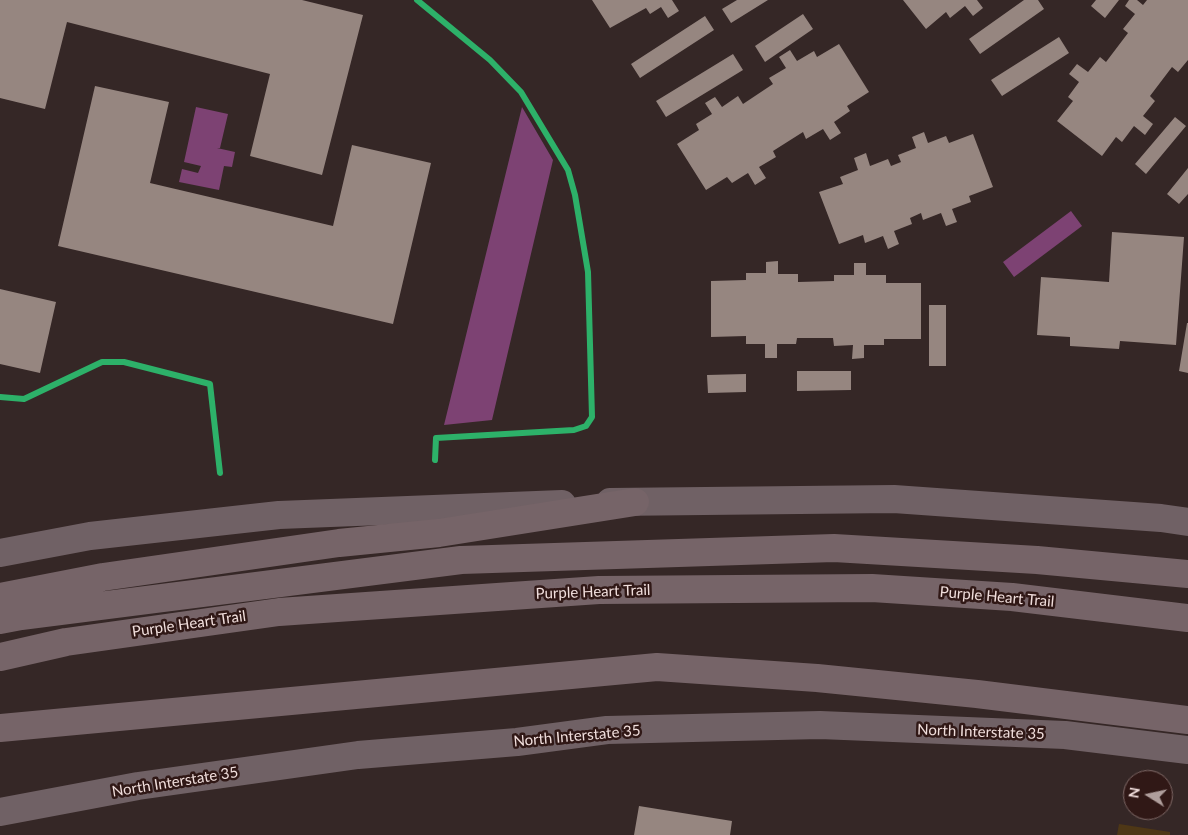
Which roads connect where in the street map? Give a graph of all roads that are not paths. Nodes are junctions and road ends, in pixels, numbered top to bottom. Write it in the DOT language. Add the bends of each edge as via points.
graph roads {
  1 [pos="635,502"];
  2 [pos="1188,522"];
  3 [pos="0,554"];
  4 [pos="1188,574"];
  5 [pos="0,597"];
  6 [pos="1188,618"];
  7 [pos="0,620"];
  8 [pos="0,657"];
  9 [pos="1188,720"];
  10 [pos="0,728"];
  11 [pos="1188,750"];
  12 [pos="0,812"];
  1 -- 2 [label="main road" via="894,499"];
  1 -- 3 [label="main road" via="279,515 90,536"];
  1 -- 5 [label="highway" via="439,534 339,543 113,576"];
  4 -- 7 [label="highway, Purple Heart Trail" via="1037,560 834,548 462,560"];
  6 -- 8 [label="highway, Purple Heart Trail" via="1012,597 872,588 599,590 279,612 66,642"];
  9 -- 10 [label="highway" via="817,678 658,667"];
  11 -- 12 [label="main road, North Interstate 35" via="1065,735 820,725 607,730 517,742 348,756 138,786"];
}
